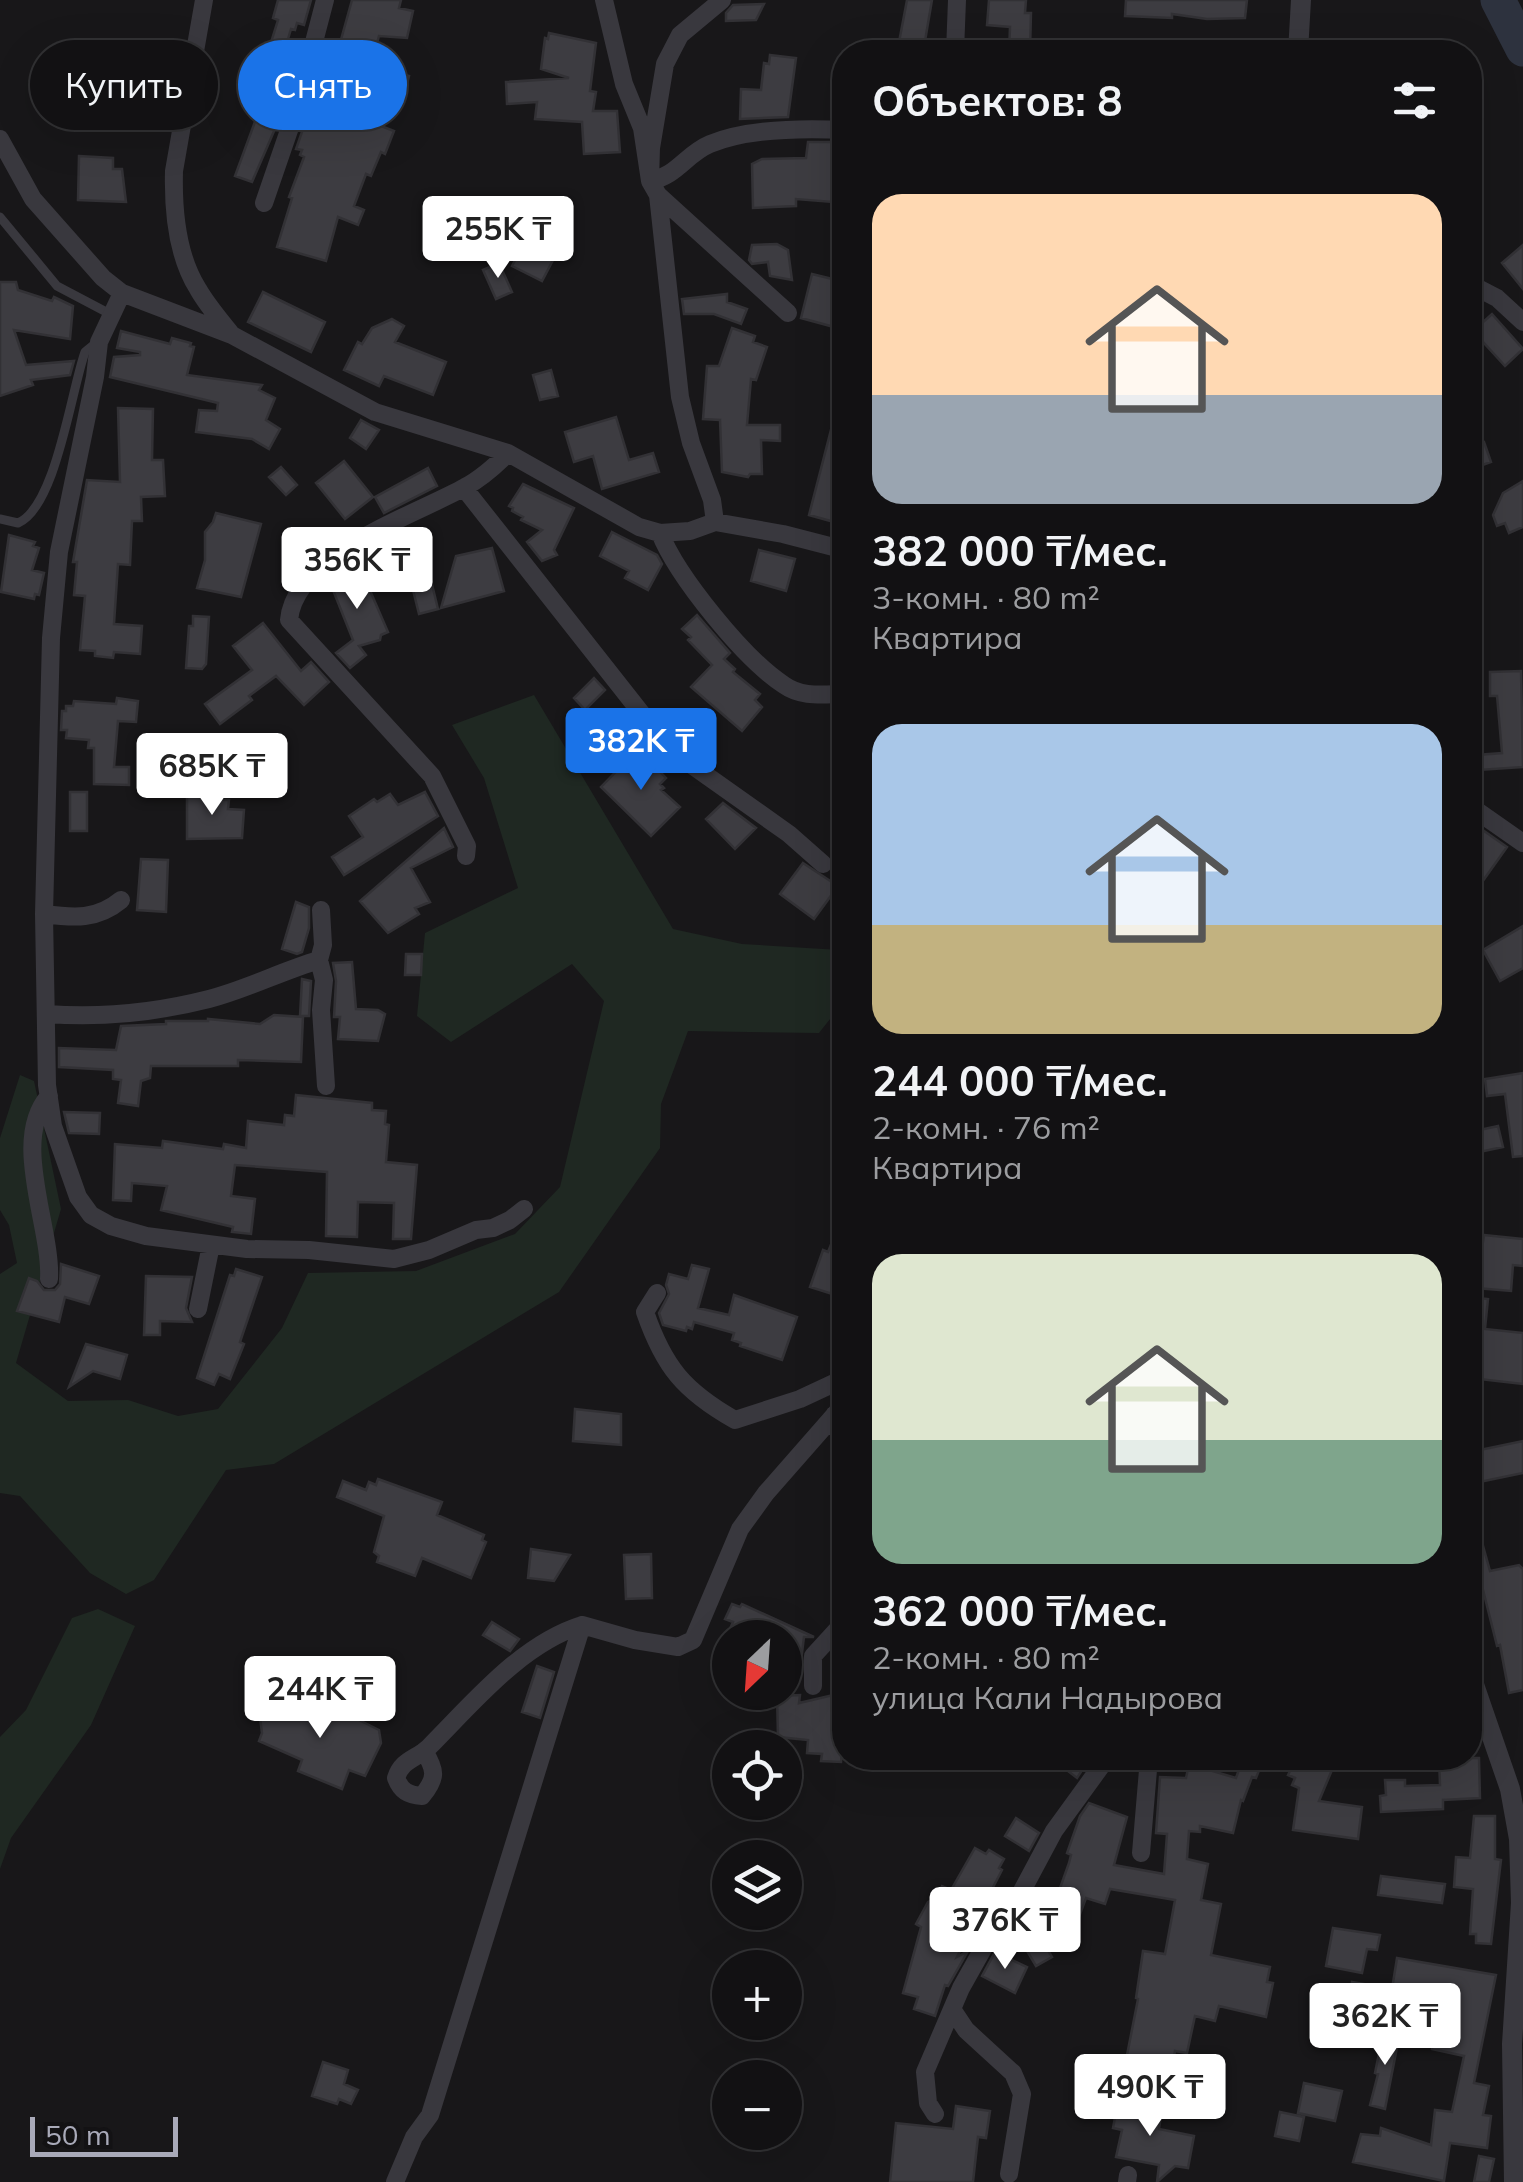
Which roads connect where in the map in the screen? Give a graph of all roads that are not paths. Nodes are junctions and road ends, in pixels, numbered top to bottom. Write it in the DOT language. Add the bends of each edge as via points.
graph roads {
  1 [pos="204,0"];
  2 [pos="325,0"];
  3 [pos="604,0"];
  4 [pos="722,0"];
  5 [pos="957,0"];
  6 [pos="1301,0"];
  7 [pos="955,40"];
  8 [pos="1299,40"];
  9 [pos="832,131"];
  10 [pos="0,139"];
  11 [pos="654,188"];
  12 [pos="264,203"];
  13 [pos="0,217"];
  14 [pos="1482,290"];
  15 [pos="122,293"];
  16 [pos="788,313"];
  17 [pos="112,315"];
  18 [pos="1523,322"];
  19 [pos="232,335"];
  20 [pos="99,342"];
  21 [pos="508,453"];
  22 [pos="464,488"];
  23 [pos="0,520"];
  24 [pos="715,522"];
  25 [pos="660,533"];
  26 [pos="832,547"];
  27 [pos="832,694"];
  28 [pos="1482,814"];
  29 [pos="1523,843"];
  30 [pos="466,856"];
  31 [pos="823,864"];
  32 [pos="121,900"];
  33 [pos="322,910"];
  34 [pos="44,914"];
  35 [pos="320,960"];
  36 [pos="47,1014"];
  37 [pos="326,1086"];
  38 [pos="49,1096"];
  39 [pos="524,1208"];
  40 [pos="210,1245"];
  41 [pos="49,1279"];
  42 [pos="657,1293"];
  43 [pos="198,1310"];
  44 [pos="832,1384"];
  45 [pos="832,1418"];
  46 [pos="582,1625"];
  47 [pos="832,1636"];
  48 [pos="813,1686"];
  49 [pos="1482,1710"];
  50 [pos="424,1751"];
  51 [pos="1098,1770"];
  52 [pos="1148,1770"];
  53 [pos="1142,1853"];
  54 [pos="952,2009"];
  55 [pos="935,2114"];
  56 [pos="1010,2174"];
  57 [pos="395,2182"];
  58 [pos="1514,2182"];
  1 -- 19 [label="street" via="173,198 195,286"];
  2 -- 12 [label="street"];
  3 -- 11 [label="street"];
  4 -- 11 [label="street" via="680,35 665,64 651,148"];
  5 -- 7 [label="street"];
  6 -- 8 [label="street"];
  9 -- 11 [label="street" via="750,134 708,145"];
  10 -- 15 [label="street" via="33,199"];
  11 -- 16 [label="street"];
  11 -- 24 [label="street" via="680,397"];
  13 -- 17 [label="lane" via="57,286"];
  14 -- 18 [label="street"];
  15 -- 17 [label="street"];
  15 -- 19 [label="street"];
  17 -- 20 [label="street"];
  19 -- 21 [label="street" via="375,412"];
  20 -- 23 [label="lane" via="85,352 34,511 18,524"];
  20 -- 34 [label="street" via="59,552 50,638"];
  21 -- 22 [label="street"];
  21 -- 25 [label="street" via="620,518"];
  22 -- 30 [label="street" via="333,558 308,578 289,620 432,776"];
  22 -- 31 [label="street" via="642,714 693,766"];
  24 -- 25 [label="street"];
  24 -- 26 [label="street"];
  25 -- 27 [label="street" via="700,599 785,687"];
  28 -- 29 [label="street"];
  32 -- 34 [label="street" via="91,917"];
  33 -- 35 [label="street"];
  34 -- 36 [label="street"];
  35 -- 36 [label="street" via="168,1007"];
  35 -- 37 [label="street"];
  36 -- 38 [label="street"];
  38 -- 40 [label="street" via="66,1164 91,1215 146,1236"];
  38 -- 41 [label="street" via="40,1106 32,1170"];
  39 -- 40 [label="street" via="492,1228 394,1259"];
  40 -- 43 [label="street"];
  42 -- 44 [label="street" via="645,1312 680,1382 735,1420"];
  45 -- 46 [label="street" via="740,1529 692,1640 678,1647"];
  46 -- 50 [label="street" via="557,1633 524,1658"];
  46 -- 57 [label="street" via="430,2116"];
  47 -- 48 [label="street" via="814,1656"];
  49 -- 58 [label="street" via="1510,1788 1519,1838"];
  51 -- 54 [label="street" via="1054,1831 1007,1919 994,1929"];
  52 -- 53 [label="street"];
  54 -- 55 [label="street" via="925,2072"];
  54 -- 56 [label="street" via="1014,2073 1022,2094"];
}
